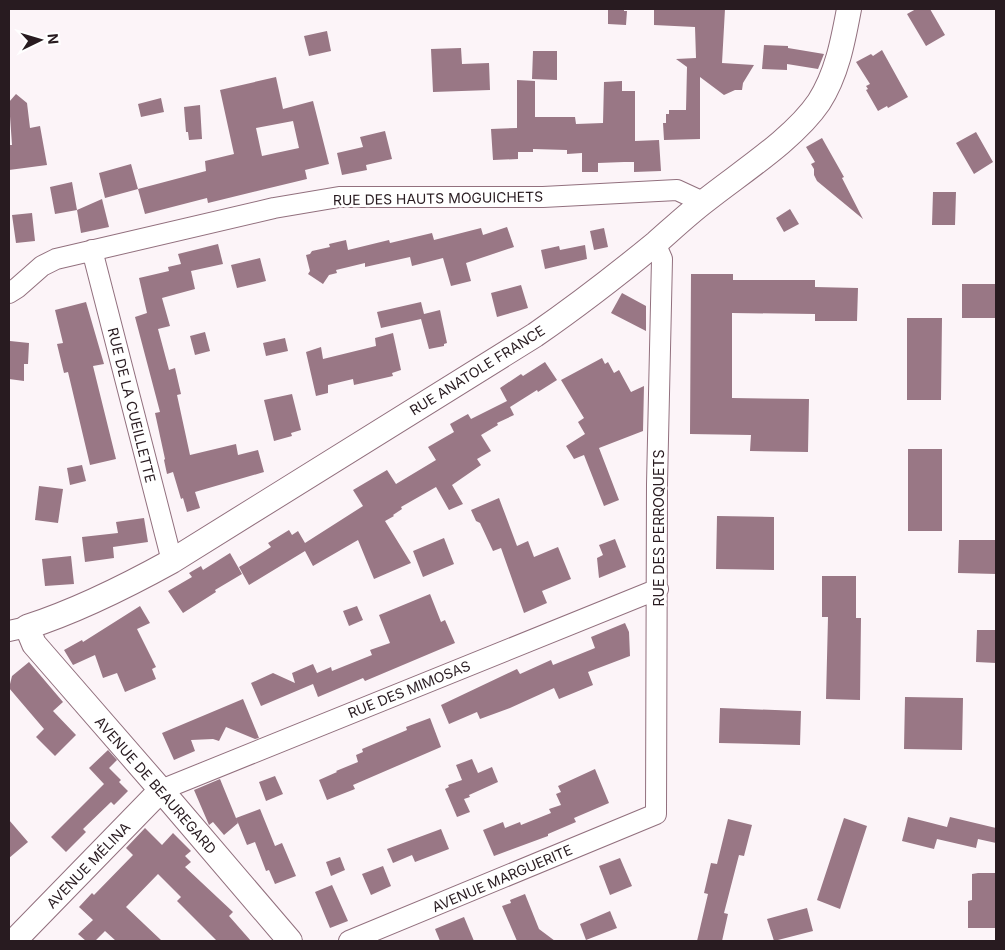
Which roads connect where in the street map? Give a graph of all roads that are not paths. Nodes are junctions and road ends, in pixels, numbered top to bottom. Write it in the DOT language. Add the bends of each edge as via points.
graph roads {
  1 [pos="849,9"];
  2 [pos="703,202"];
  3 [pos="655,243"];
  4 [pos="92,250"];
  5 [pos="9,293"];
  6 [pos="172,561"];
  7 [pos="658,589"];
  8 [pos="16,630"];
  9 [pos="161,790"];
  10 [pos="656,814"];
  11 [pos="14,941"];
  12 [pos="290,941"];
  13 [pos="349,941"];
  1 -- 2 [label="street, RUE ANATOLE FRANCE" via="842,48 832,76 804,121"];
  2 -- 3 [label="street, RUE ANATOLE FRANCE"];
  2 -- 4 [label="street, RUE DES HAUTS MOGUICHETS" via="677,190 543,197 339,197 274,208"];
  3 -- 6 [label="street, RUE ANATOLE FRANCE" via="535,335"];
  3 -- 7 [label="street, RUE DES PERROQUETS" via="662,259"];
  4 -- 5 [label="street, RUE DES HAUTS MOGUICHETS" via="42,266"];
  4 -- 6 [label="street, RUE DE LA CUEILLETTE"];
  6 -- 8 [label="street, RUE ANATOLE FRANCE" via="90,602"];
  7 -- 9 [label="street, RUE DES MIMOSAS"];
  7 -- 10 [label="street, RUE DES PERROQUETS"];
  8 -- 9 [label="street, AVENUE DE BEAUREGARD" via="34,644"];
  9 -- 11 [label="street, AVENUE MÉLINA"];
  9 -- 12 [label="street, AVENUE DE BEAUREGARD"];
  10 -- 13 [label="street, AVENUE MARGUERITE"];
}
